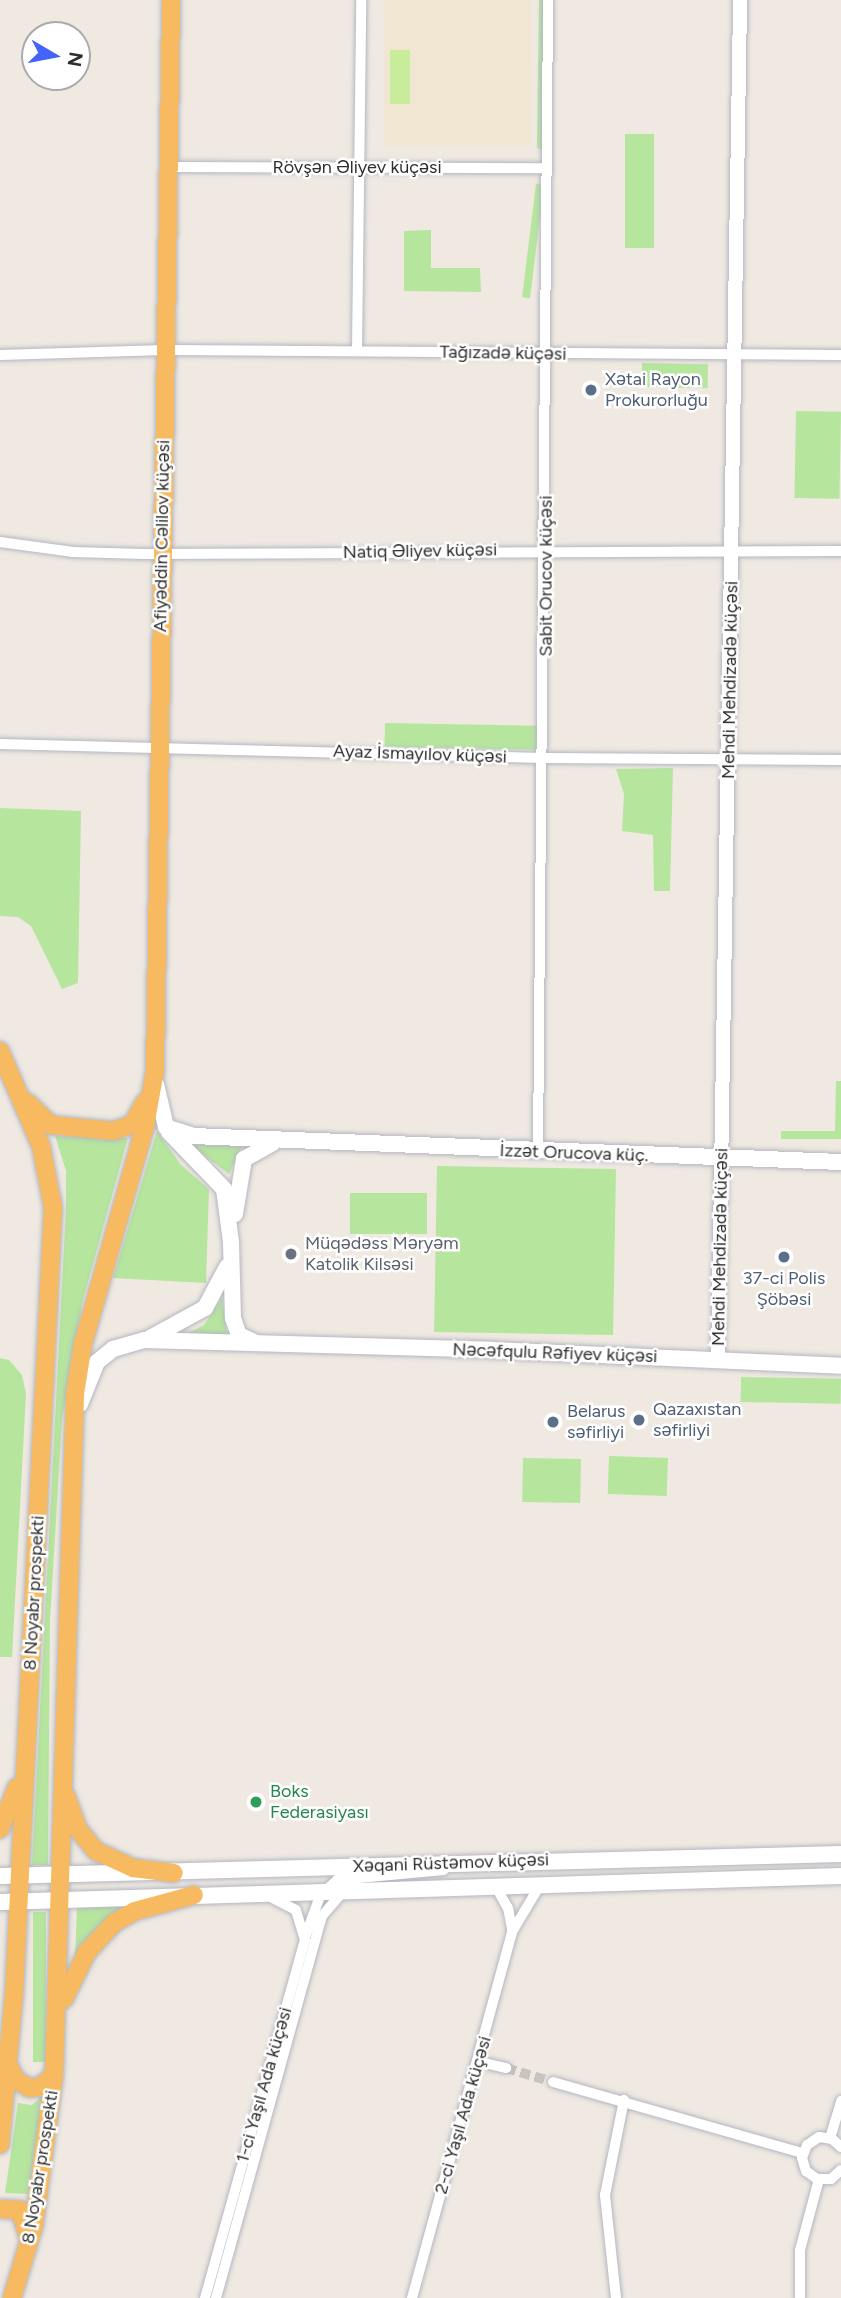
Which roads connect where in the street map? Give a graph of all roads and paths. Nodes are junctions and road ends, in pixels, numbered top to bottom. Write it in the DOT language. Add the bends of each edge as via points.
graph roads {
  1 [pos="171,0"];
  2 [pos="361,0"];
  3 [pos="548,0"];
  4 [pos="740,0"];
  5 [pos="167,167"];
  6 [pos="359,167"];
  7 [pos="546,168"];
  8 [pos="165,350"];
  9 [pos="357,350"];
  10 [pos="547,354"];
  11 [pos="734,354"];
  12 [pos="0,355"];
  13 [pos="841,355"];
  14 [pos="0,542"];
  15 [pos="731,549"];
  16 [pos="546,550"];
  17 [pos="841,551"];
  18 [pos="162,553"];
  19 [pos="0,744"];
  20 [pos="159,747"];
  21 [pos="544,758"];
  22 [pos="728,758"];
  23 [pos="841,760"];
  24 [pos="0,1051"];
  25 [pos="155,1071"];
  26 [pos="16,1086"];
  27 [pos="166,1127"];
  28 [pos="278,1141"];
  29 [pos="538,1152"];
  30 [pos="721,1157"];
  31 [pos="841,1162"];
  32 [pos="231,1242"];
  33 [pos="144,1340"];
  34 [pos="269,1347"];
  35 [pos="718,1360"];
  36 [pos="841,1366"];
  37 [pos="73,1427"];
  38 [pos="25,1753"];
  39 [pos="62,1764"];
  40 [pos="0,1829"];
  41 [pos="841,1854"];
  42 [pos="474,1863"];
  43 [pos="174,1873"];
  44 [pos="9,1876"];
  45 [pos="61,1876"];
  46 [pos="841,1876"];
  47 [pos="541,1884"];
  48 [pos="495,1885"];
  49 [pos="344,1891"];
  50 [pos="323,1892"];
  51 [pos="261,1894"];
  52 [pos="194,1895"];
  53 [pos="60,1901"];
  54 [pos="9,1902"];
  55 [pos="512,1932"];
  56 [pos="305,1940"];
  57 [pos="0,1967"];
  58 [pos="14,1994"];
  59 [pos="57,2022"];
  60 [pos="480,2062"];
  61 [pos="8,2064"];
  62 [pos="506,2068"];
  63 [pos="54,2075"];
  64 [pos="553,2081"];
  65 [pos="624,2101"];
  66 [pos="841,2101"];
  67 [pos="830,2138"];
  68 [pos="0,2144"];
  69 [pos="841,2147"];
  70 [pos="803,2153"];
  71 [pos="841,2171"];
  72 [pos="820,2179"];
  73 [pos="0,2209"];
  74 [pos="27,2253"];
  75 [pos="12,2298"];
  76 [pos="205,2298"];
  77 [pos="216,2298"];
  78 [pos="412,2298"];
  79 [pos="616,2298"];
  80 [pos="800,2298"];
  1 -- 5 [label="highway, Afiyəddin Cəlilov küçəsi"];
  2 -- 6 [label="street"];
  3 -- 7 [label="street, Sabit Orucov küçəsi"];
  4 -- 11 [label="street, Mehdi Mehdizadə küçəsi"];
  5 -- 6 [label="street, Rövşən Əliyev küçəsi"];
  5 -- 8 [label="highway, Afiyəddin Cəlilov küçəsi"];
  6 -- 7 [label="street, Rövşən Əliyev küçəsi"];
  6 -- 9 [label="street"];
  7 -- 10 [label="street, Sabit Orucov küçəsi"];
  8 -- 9 [label="street, Tağızadə küçəsi"];
  8 -- 12 [label="street, Tağızadə küçəsi"];
  8 -- 18 [label="highway, Afiyəddin Cəlilov küçəsi"];
  9 -- 10 [label="street, Tağızadə küçəsi"];
  10 -- 11 [label="street, Tağızadə küçəsi"];
  10 -- 16 [label="street, Sabit Orucov küçəsi"];
  11 -- 13 [label="street, Tağızadə küçəsi"];
  11 -- 15 [label="street, Mehdi Mehdizadə küçəsi"];
  14 -- 18 [label="street, Natiq Əliyev küçəsi" via="73,552"];
  15 -- 16 [label="street, Natiq Əliyev küçəsi"];
  15 -- 17 [label="street, Natiq Əliyev küçəsi"];
  15 -- 22 [label="street, Mehdi Mehdizadə küçəsi"];
  16 -- 18 [label="street, Natiq Əliyev küçəsi"];
  16 -- 21 [label="street, Sabit Orucov küçəsi"];
  18 -- 20 [label="highway, Afiyəddin Cəlilov küçəsi"];
  19 -- 20 [label="street, Ayaz İsmayılov küçəsi"];
  20 -- 21 [label="street, Ayaz İsmayılov küçəsi"];
  20 -- 25 [label="highway, Afiyəddin Cəlilov küçəsi"];
  21 -- 22 [label="street, Ayaz İsmayılov küçəsi"];
  21 -- 29 [label="street, Sabit Orucov küçəsi"];
  22 -- 23 [label="street, Ayaz İsmayılov küçəsi"];
  22 -- 30 [label="street, Mehdi Mehdizadə küçəsi"];
  24 -- 26 [label="highway, 8 Noyabr prospekti"];
  25 -- 26 [label="highway" via="136,1120 113,1130 51,1125"];
  25 -- 27 [label="main road" via="157,1102"];
  25 -- 37 [label="highway, 8 Noyabr prospekti" via="145,1126 83,1344"];
  26 -- 38 [label="highway, 8 Noyabr prospekti" via="46,1160 52,1208"];
  27 -- 28 [label="main road, İzzət Orucova küç." via="193,1136"];
  27 -- 32 [label="main road" via="224,1189"];
  28 -- 29 [label="main road, İzzət Orucova küç."];
  28 -- 32 [label="main road" via="249,1153 240,1168"];
  29 -- 30 [label="main road, İzzət Orucova küç."];
  30 -- 31 [label="main road, İzzət Orucova küç."];
  30 -- 35 [label="street, Mehdi Mehdizadə küçəsi"];
  32 -- 33 [label="main road" via="214,1298 194,1317"];
  32 -- 34 [label="main road" via="235,1328 246,1340"];
  33 -- 34 [label="main road, Nəcəfqulu Rəfiyev küçəsi"];
  33 -- 37 [label="main road" via="113,1349 97,1362"];
  34 -- 35 [label="main road, Nəcəfqulu Rəfiyev küçəsi"];
  35 -- 36 [label="main road, Nəcəfqulu Rəfiyev küçəsi"];
  37 -- 39 [label="highway, 8 Noyabr prospekti"];
  38 -- 40 [label="highway" via="15,1797"];
  38 -- 44 [label="highway, 8 Noyabr prospekti"];
  39 -- 43 [label="highway" via="71,1812 96,1851 132,1868"];
  39 -- 45 [label="highway, 8 Noyabr prospekti"];
  41 -- 42 [label="main road, Xəqani Rüstəmov küçəsi"];
  42 -- 43 [label="main road, Xəqani Rüstəmov küçəsi"];
  42 -- 50 [label="street" via="423,1875 345,1878"];
  43 -- 45 [label="main road, Xəqani Rüstəmov küçəsi"];
  44 -- 45 [label="main road, Xəqani Rüstəmov küçəsi"];
  44 -- 54 [label="highway, 8 Noyabr prospekti"];
  45 -- 53 [label="highway, 8 Noyabr prospekti"];
  46 -- 47 [label="main road"];
  47 -- 48 [label="main road"];
  47 -- 55 [label="street, 2-ci Yaşıl Ada küçəsi"];
  48 -- 49 [label="main road"];
  48 -- 55 [label="street" via="510,1914"];
  49 -- 50 [label="main road"];
  49 -- 77 [label="street, 1-ci Yaşıl Ada küçəsi" via="323,1916"];
  50 -- 51 [label="main road"];
  50 -- 56 [label="street, 1-ci Yaşıl Ada küçəsi"];
  51 -- 52 [label="main road"];
  51 -- 56 [label="street" via="296,1910"];
  52 -- 53 [label="main road"];
  52 -- 59 [label="highway" via="135,1911 105,1931 71,1978"];
  53 -- 54 [label="main road"];
  53 -- 59 [label="highway, 8 Noyabr prospekti"];
  54 -- 58 [label="highway, 8 Noyabr prospekti"];
  55 -- 60 [label="street, 2-ci Yaşıl Ada küçəsi"];
  56 -- 76 [label="street, 1-ci Yaşıl Ada küçəsi"];
  57 -- 58 [label="highway"];
  58 -- 61 [label="highway, 8 Noyabr prospekti"];
  59 -- 63 [label="highway, 8 Noyabr prospekti"];
  60 -- 62 [label="street"];
  60 -- 78 [label="street, 2-ci Yaşıl Ada küçəsi"];
  61 -- 63 [label="highway" via="16,2080 30,2088 40,2087"];
  61 -- 68 [label="highway, 8 Noyabr prospekti"];
  63 -- 74 [label="highway, 8 Noyabr prospekti"];
  64 -- 65 [label="street"];
  65 -- 70 [label="street"];
  65 -- 79 [label="street" via="605,2196"];
  66 -- 67 [label="street"];
  67 -- 69 [label="street"];
  67 -- 70 [label="street" via="812,2140"];
  70 -- 72 [label="street" via="806,2171"];
  71 -- 72 [label="street" via="831,2179"];
  72 -- 80 [label="street" via="800,2250"];
  73 -- 74 [label="highway" via="12,2207 24,2215"];
  74 -- 75 [label="highway, 8 Noyabr prospekti"];
}
